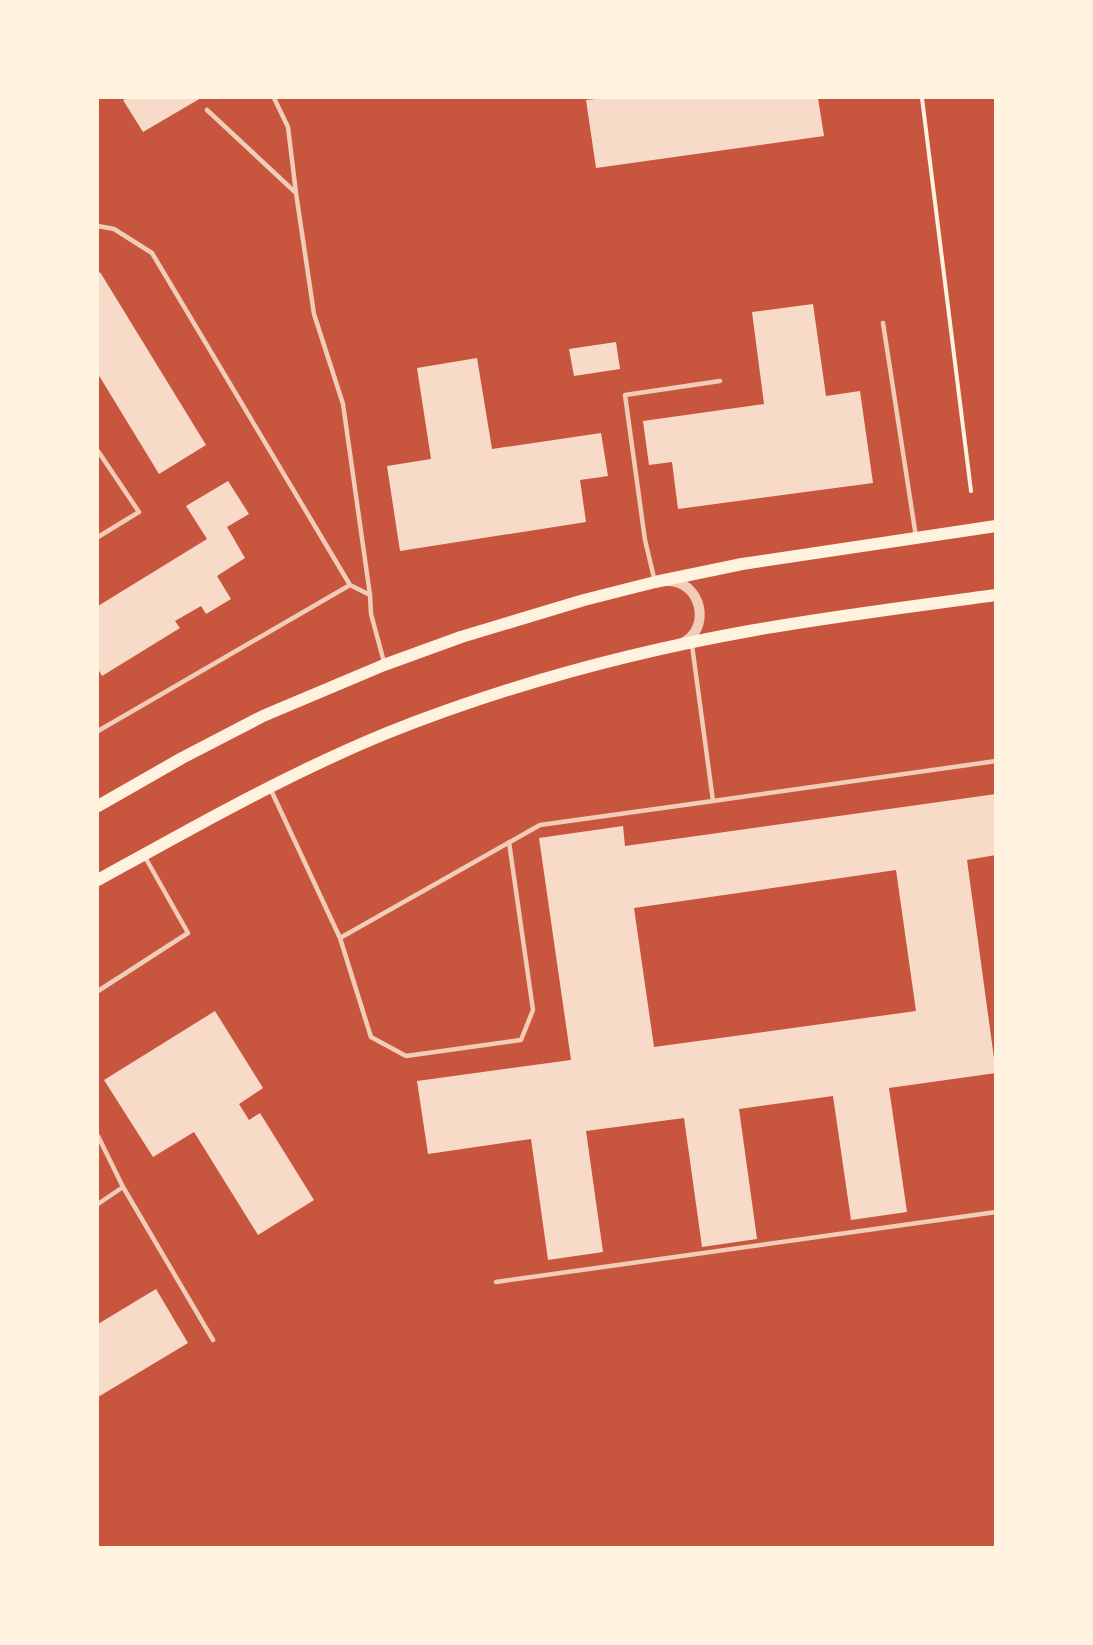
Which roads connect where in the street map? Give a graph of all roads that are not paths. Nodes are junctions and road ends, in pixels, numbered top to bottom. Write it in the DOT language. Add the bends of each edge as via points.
graph roads {
  1 [pos="274,98"];
  2 [pos="207,110"];
  3 [pos="296,193"];
  4 [pos="98,226"];
  5 [pos="883,323"];
  6 [pos="720,381"];
  7 [pos="98,451"];
  8 [pos="996,526"];
  9 [pos="98,537"];
  10 [pos="916,537"];
  11 [pos="657,581"];
  12 [pos="350,585"];
  13 [pos="370,595"];
  14 [pos="996,595"];
  15 [pos="692,643"];
  16 [pos="674,646"];
  17 [pos="384,665"];
  18 [pos="98,731"];
  19 [pos="996,761"];
  20 [pos="270,788"];
  21 [pos="712,801"];
  22 [pos="98,806"];
  23 [pos="509,842"];
  24 [pos="143,855"];
  25 [pos="98,880"];
  26 [pos="340,938"];
  27 [pos="98,991"];
  28 [pos="98,1136"];
  29 [pos="123,1187"];
  30 [pos="98,1203"];
  31 [pos="996,1212"];
  32 [pos="496,1282"];
  33 [pos="213,1340"];
  1 -- 3 [label="lane" via="288,127"];
  2 -- 3 [label="lane"];
  3 -- 13 [label="lane" via="314,315 343,404"];
  4 -- 12 [label="lane" via="114,229 152,253"];
  5 -- 10 [label="lane"];
  6 -- 11 [label="lane" via="625,394 645,540"];
  7 -- 9 [label="lane" via="139,512"];
  8 -- 10 [label="main road"];
  10 -- 11 [label="main road"];
  11 -- 16 [label="street" via="683,584 692,591 701,612 694,634"];
  11 -- 17 [label="main road" via="472,634"];
  12 -- 13 [label="lane"];
  12 -- 18 [label="lane"];
  13 -- 17 [label="lane"];
  14 -- 15 [label="main road" via="755,630"];
  15 -- 16 [label="main road"];
  15 -- 21 [label="lane"];
  16 -- 20 [label="main road" via="492,696 387,734"];
  17 -- 22 [label="main road" via="263,717"];
  19 -- 21 [label="lane"];
  20 -- 24 [label="main road"];
  20 -- 26 [label="lane"];
  21 -- 23 [label="lane" via="540,825"];
  23 -- 26 [label="lane"];
  23 -- 26 [label="lane" via="533,1010 521,1040 406,1056 371,1037"];
  24 -- 25 [label="main road"];
  24 -- 27 [label="lane" via="188,933"];
  28 -- 29 [label="lane"];
  29 -- 30 [label="lane"];
  29 -- 33 [label="lane"];
  31 -- 32 [label="lane"];
}
